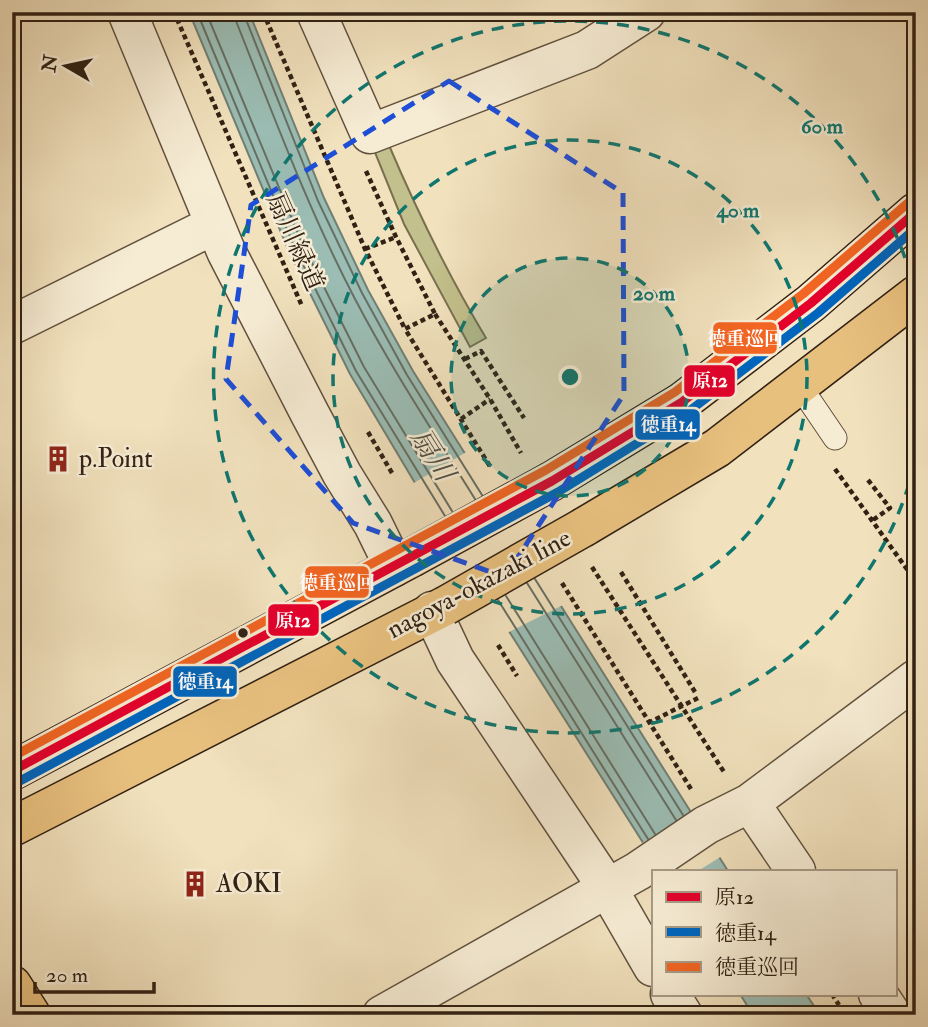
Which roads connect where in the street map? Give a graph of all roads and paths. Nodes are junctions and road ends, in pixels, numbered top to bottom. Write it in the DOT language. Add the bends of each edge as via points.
graph roads {
  1 [pos="127,12"];
  2 [pos="173,12"];
  3 [pos="263,12"];
  4 [pos="316,12"];
  5 [pos="646,12"];
  6 [pos="916,212"];
  7 [pos="214,225"];
  8 [pos="396,237"];
  9 [pos="365,249"];
  10 [pos="913,303"];
  11 [pos="435,314"];
  12 [pos="308,318"];
  13 [pos="12,325"];
  14 [pos="405,329"];
  15 [pos="465,359"];
  16 [pos="799,385"];
  17 [pos="490,399"];
  18 [pos="524,418"];
  19 [pos="461,419"];
  20 [pos="362,421"];
  21 [pos="505,428"];
  22 [pos="832,449"];
  23 [pos="396,480"];
  24 [pos="868,480"];
  25 [pos="873,520"];
  26 [pos="402,562"];
  27 [pos="621,572"];
  28 [pos="914,579"];
  29 [pos="603,585"];
  30 [pos="438,608"];
  31 [pos="914,682"];
  32 [pos="682,707"];
  33 [pos="648,723"];
  34 [pos="12,771"];
  35 [pos="748,804"];
  36 [pos="12,827"];
  37 [pos="795,870"];
  38 [pos="608,889"];
  39 [pos="652,965"];
  40 [pos="12,985"];
  41 [pos="671,996"];
  42 [pos="879,996"];
  43 [pos="31,1015"];
  44 [pos="382,1015"];
  45 [pos="683,1015"];
  46 [pos="892,1015"];
  1 -- 7 [label="street"];
  2 -- 12 [label="path, 扇川緑道"];
  3 -- 9 [label="path"];
  4 -- 5 [label="street" via="370,134 587,50"];
  6 -- 26 [label="main road, nagoya-okazaki line, bridge" via="811,303 682,402 552,481"];
  7 -- 13 [label="street"];
  7 -- 26 [label="street" via="342,474"];
  8 -- 9 [label="path"];
  9 -- 14 [label="path"];
  10 -- 16 [label="main road, nagoya-okazaki line"];
  11 -- 15 [label="path"];
  15 -- 17 [label="path"];
  15 -- 18 [label="path" via="481,351"];
  16 -- 22 [label="lane"];
  16 -- 30 [label="main road, nagoya-okazaki line, bridge" via="717,448"];
  17 -- 19 [label="path"];
  17 -- 21 [label="path"];
  20 -- 23 [label="path"];
  22 -- 25 [label="path"];
  24 -- 25 [label="path" via="890,508"];
  25 -- 28 [label="path"];
  26 -- 34 [label="main road, nagoya-okazaki line"];
  27 -- 32 [label="path" via="697,695"];
  29 -- 32 [label="path"];
  30 -- 36 [label="main road, nagoya-okazaki line"];
  30 -- 38 [label="street" via="455,660"];
  31 -- 35 [label="street"];
  32 -- 33 [label="path"];
  32 -- 35 [label="path"];
  35 -- 37 [label="street"];
  35 -- 38 [label="street" via="706,825"];
  38 -- 39 [label="street"];
  38 -- 44 [label="street"];
  40 -- 43 [label="main road"];
  41 -- 45 [label="street"];
  42 -- 46 [label="street"];
}
